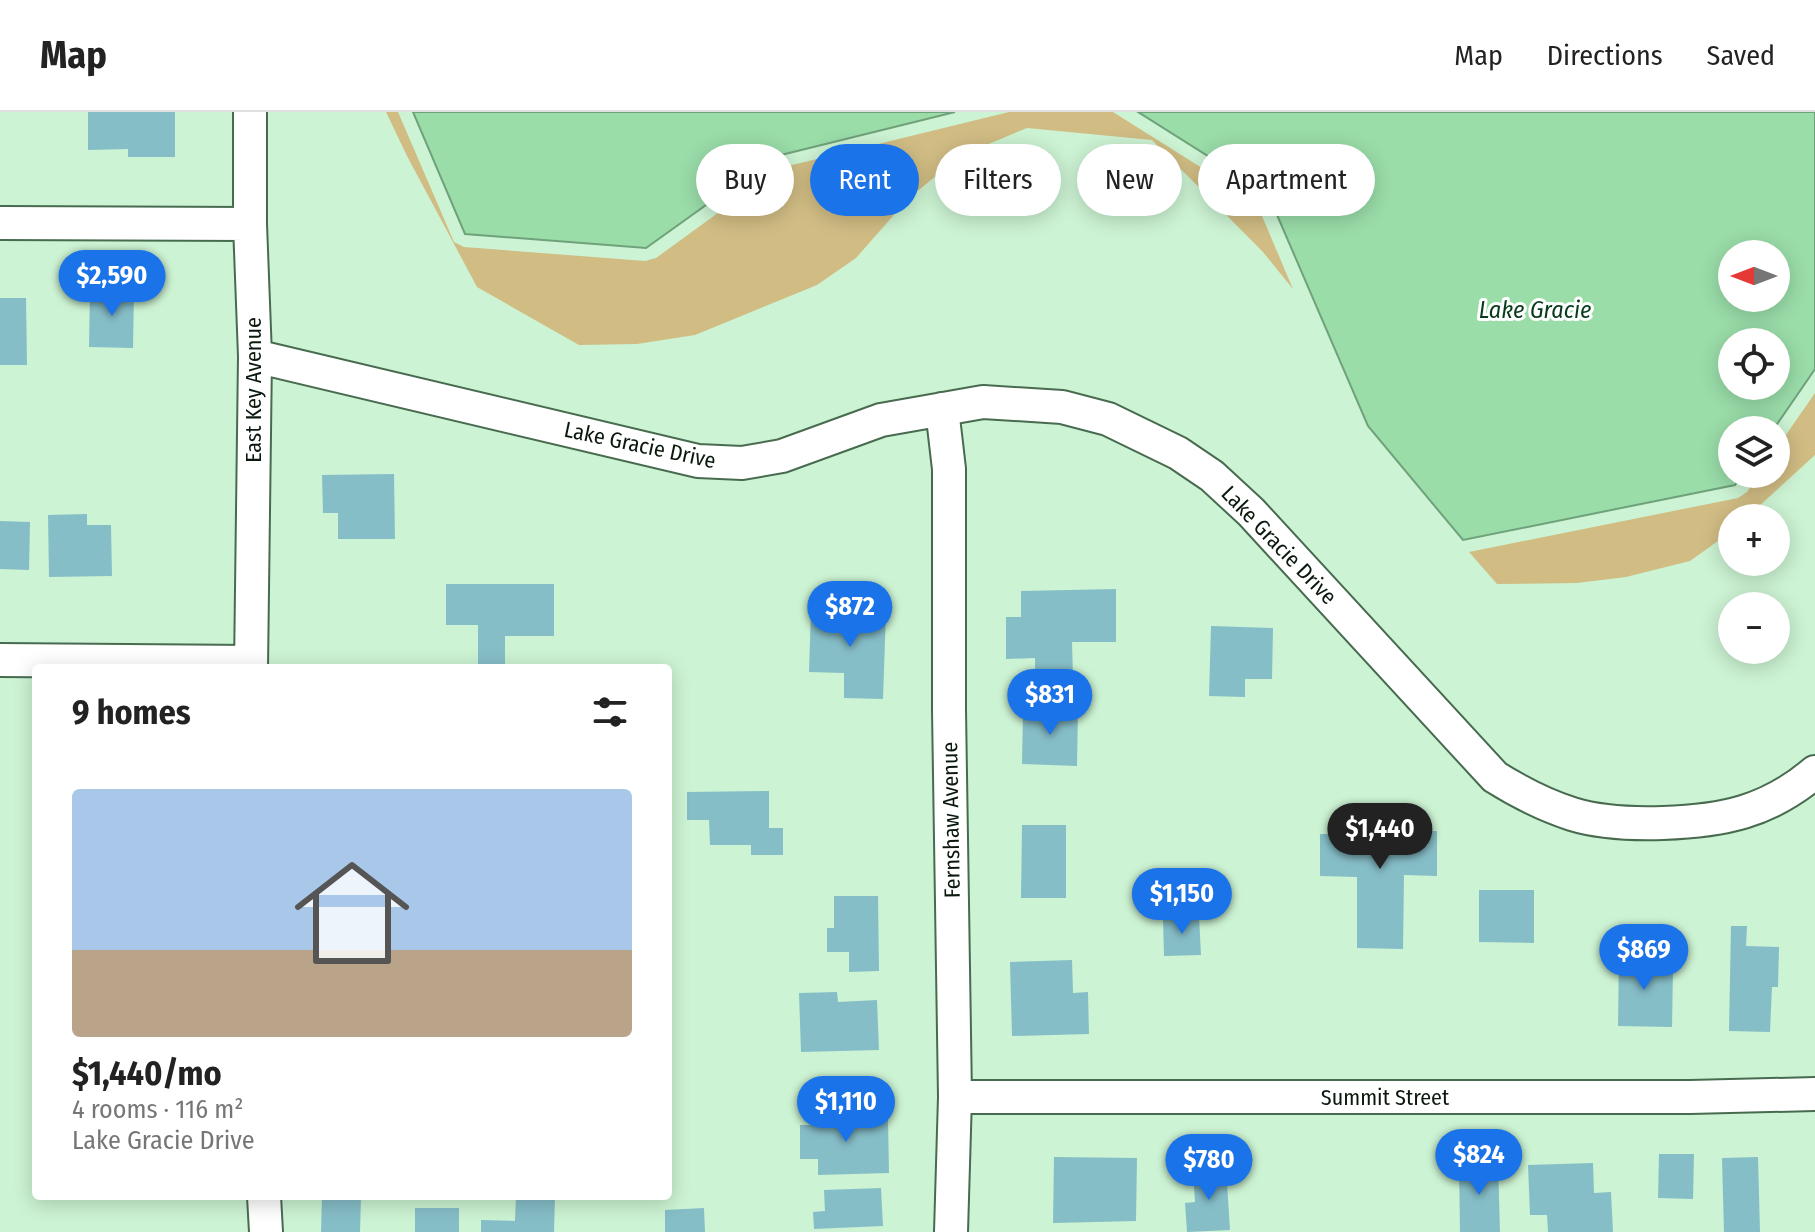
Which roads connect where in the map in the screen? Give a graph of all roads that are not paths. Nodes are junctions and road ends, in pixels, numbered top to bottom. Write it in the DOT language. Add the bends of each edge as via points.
graph roads {
  1 [pos="250,112"];
  2 [pos="0,223"];
  3 [pos="250,224"];
  4 [pos="255,356"];
  5 [pos="942,409"];
  6 [pos="0,660"];
  7 [pos="201,664"];
  8 [pos="251,664"];
  9 [pos="1815,772"];
  10 [pos="1815,1094"];
  11 [pos="955,1097"];
  12 [pos="264,1200"];
  13 [pos="266,1232"];
  14 [pos="951,1232"];
  1 -- 3 [label="street, East Key Avenue"];
  2 -- 3 [label="street"];
  3 -- 4 [label="street, East Key Avenue"];
  4 -- 5 [label="street, Lake Gracie Drive" via="698,461 742,463 782,456 881,420"];
  4 -- 8 [label="street, East Key Avenue"];
  5 -- 9 [label="street, Lake Gracie Drive" via="983,402 1062,407 1108,419 1178,453 1251,512 1495,777 1525,795 1607,823 1708,821 1776,799"];
  5 -- 11 [label="street, Fernshaw Avenue" via="949,469"];
  6 -- 7 [label="street"];
  10 -- 11 [label="street, Summit Street"];
  11 -- 14 [label="street, Fernshaw Avenue"];
  12 -- 13 [label="street"];
}
